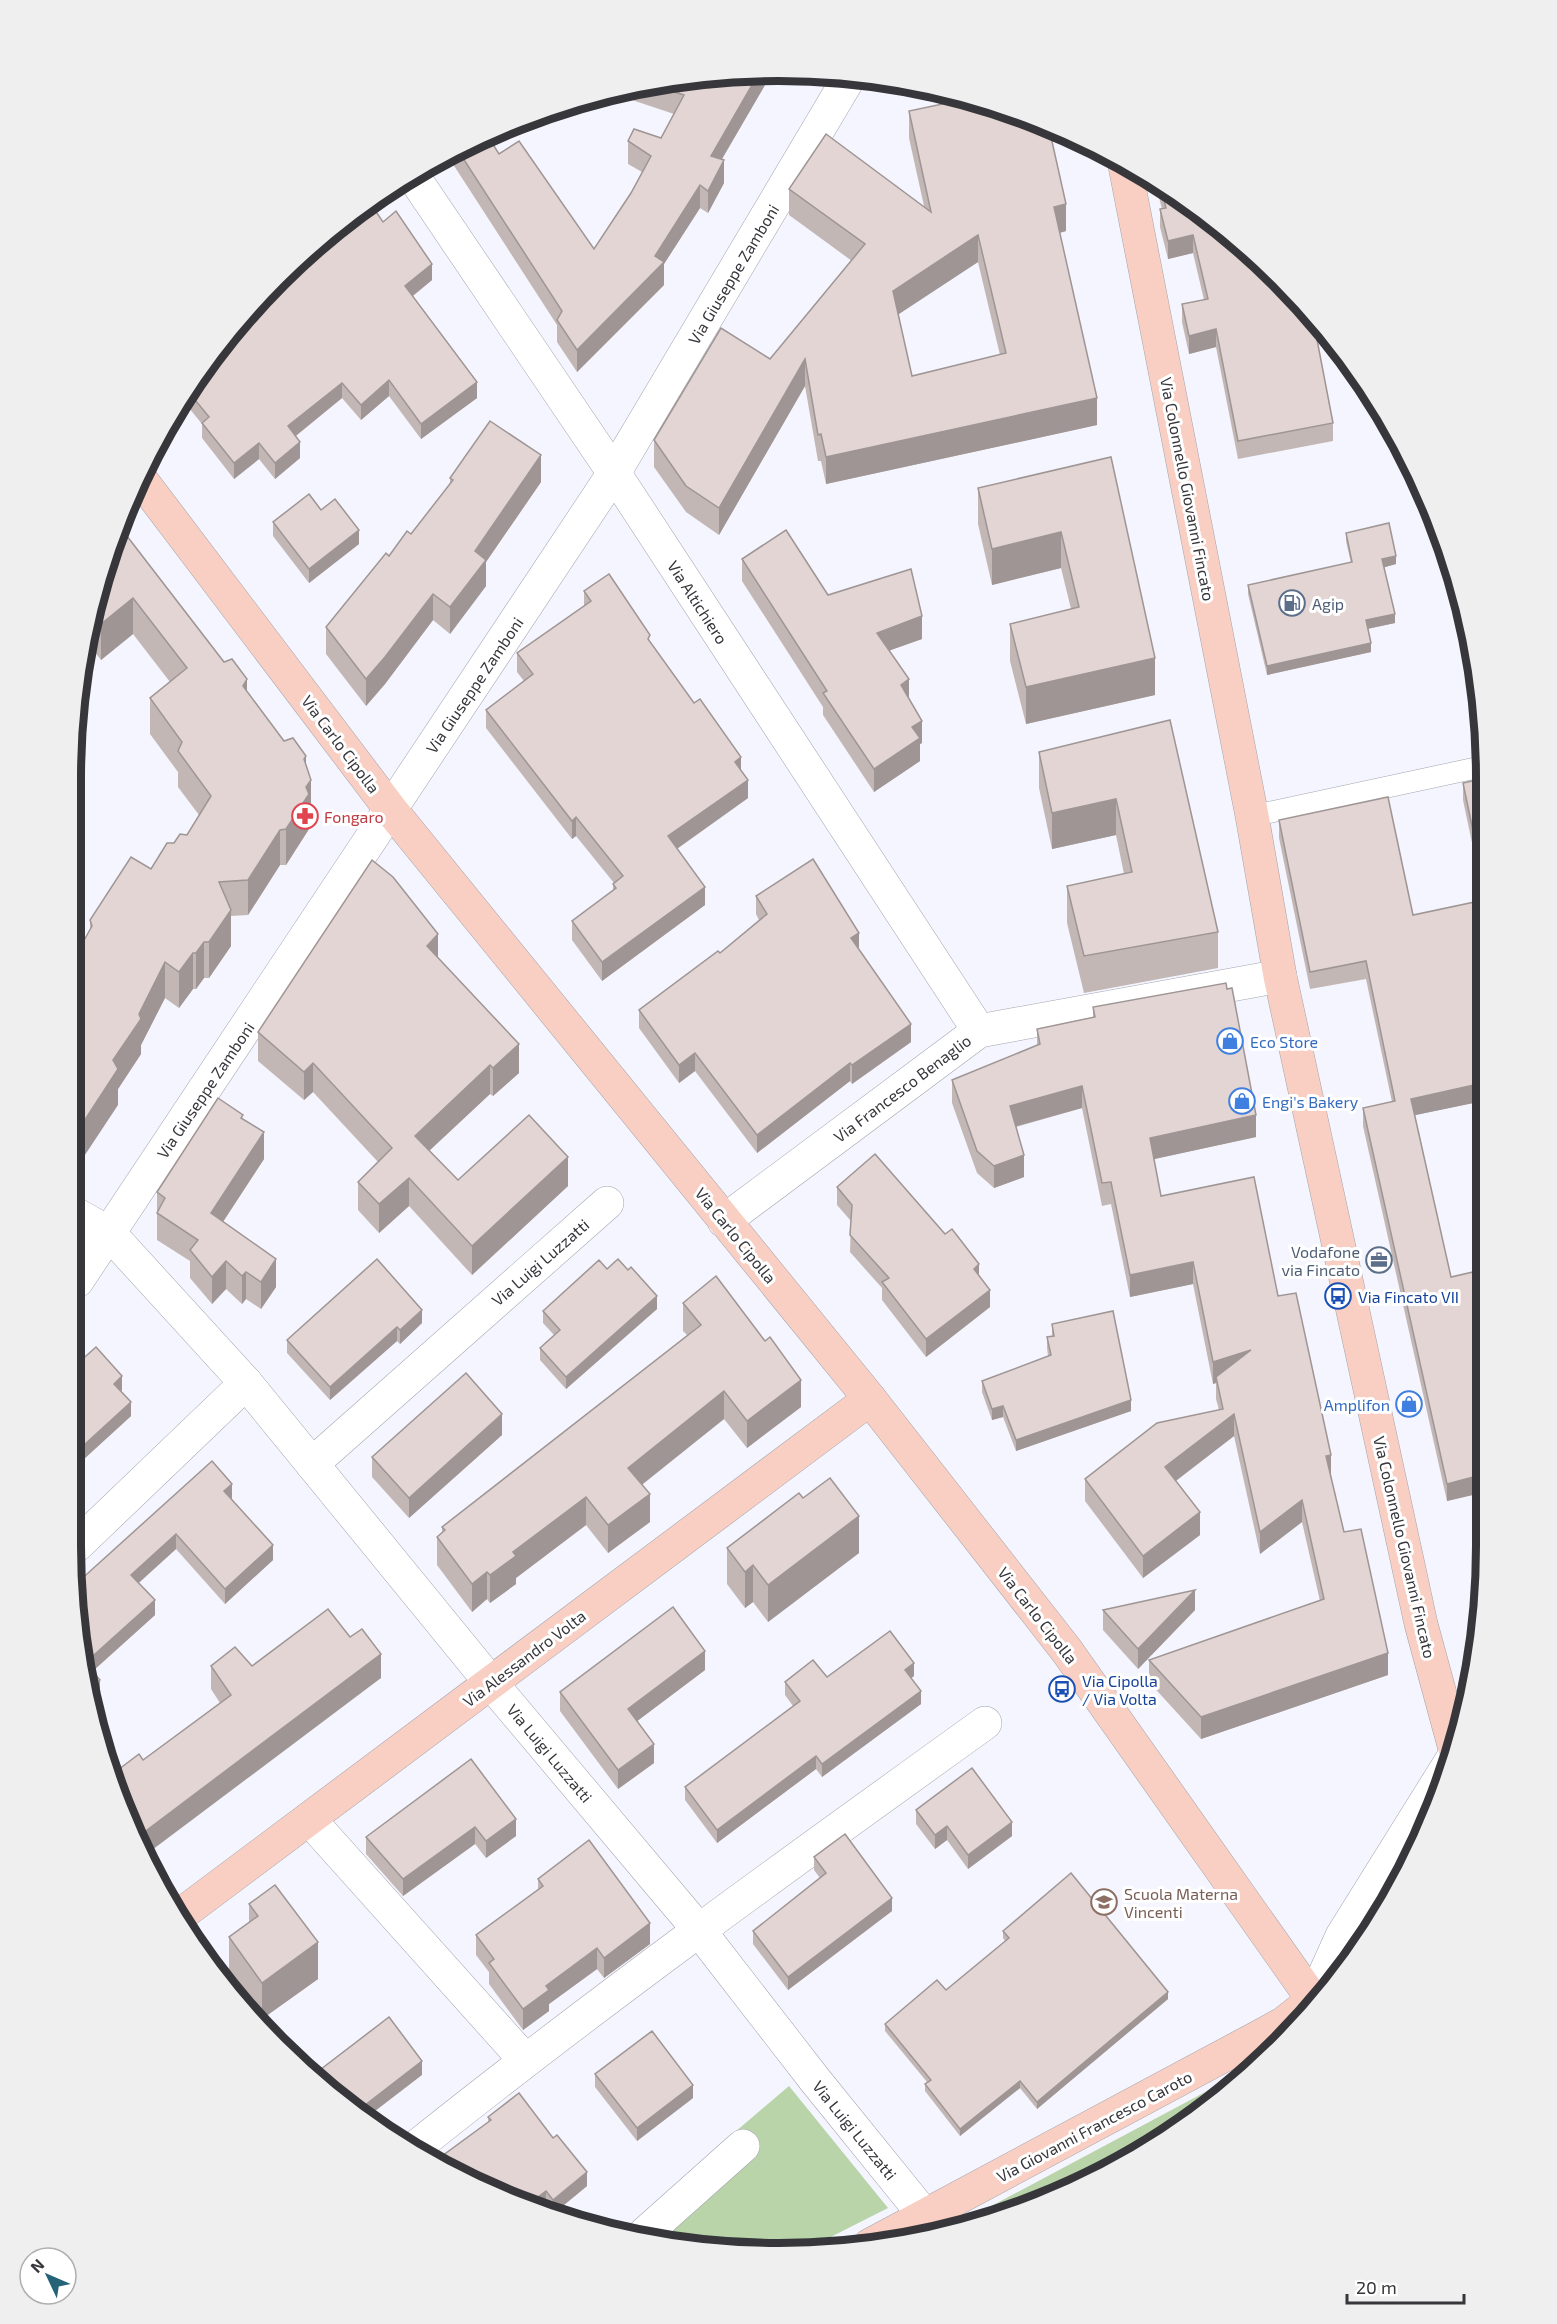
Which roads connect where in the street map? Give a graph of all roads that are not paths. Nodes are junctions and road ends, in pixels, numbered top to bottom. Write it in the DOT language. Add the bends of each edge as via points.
graph roads {
  1 [pos="845,84"];
  2 [pos="1126,174"];
  3 [pos="417,182"];
  4 [pos="614,473"];
  5 [pos="146,486"];
  6 [pos="1476,768"];
  7 [pos="391,810"];
  8 [pos="1252,816"];
  9 [pos="1280,976"];
  10 [pos="979,1031"];
  11 [pos="607,1203"];
  12 [pos="81,1217"];
  13 [pos="724,1221"];
  14 [pos="109,1233"];
  15 [pos="81,1275"];
  16 [pos="246,1383"];
  17 [pos="870,1399"];
  18 [pos="312,1464"];
  19 [pos="81,1541"];
  20 [pos="491,1683"];
  21 [pos="985,1723"];
  22 [pos="1450,1732"];
  23 [pos="1429,1797"];
  24 [pos="309,1819"];
  25 [pos="185,1911"];
  26 [pos="698,1929"];
  27 [pos="1323,1981"];
  28 [pos="1310,1996"];
  29 [pos="1289,2020"];
  30 [pos="525,2060"];
  31 [pos="420,2144"];
  32 [pos="743,2146"];
  33 [pos="929,2225"];
  34 [pos="914,2230"];
  35 [pos="648,2231"];
  1 -- 4 [label="street, Via Giuseppe Zamboni"];
  2 -- 8 [label="street, Via Colonnello Giovanni Fincato"];
  3 -- 4 [label="street, Via Altichiero"];
  4 -- 7 [label="street, Via Giuseppe Zamboni"];
  4 -- 10 [label="street, Via Altichiero"];
  5 -- 7 [label="street, Via Carlo Cipolla"];
  6 -- 8 [label="lane"];
  7 -- 13 [label="street, Via Carlo Cipolla"];
  7 -- 14 [label="street, Via Giuseppe Zamboni"];
  8 -- 9 [label="street, Via Colonnello Giovanni Fincato"];
  9 -- 10 [label="street, Via Francesco Benaglio"];
  9 -- 22 [label="street, Via Colonnello Giovanni Fincato" via="1420,1624"];
  10 -- 13 [label="street, Via Francesco Benaglio"];
  11 -- 18 [label="street, Via Luigi Luzzatti"];
  12 -- 14 [label="street, Via Luigi Luzzatti"];
  13 -- 17 [label="street, Via Carlo Cipolla"];
  14 -- 15 [label="street, Via Giuseppe Zamboni"];
  14 -- 16 [label="street, Via Luigi Luzzatti"];
  16 -- 18 [label="street, Via Luigi Luzzatti"];
  16 -- 19 [label="street"];
  17 -- 20 [label="street, Via Alessandro Volta"];
  17 -- 28 [label="street, Via Carlo Cipolla" via="1067,1651"];
  18 -- 20 [label="street, Via Luigi Luzzatti"];
  20 -- 24 [label="street, Via Alessandro Volta"];
  20 -- 26 [label="street, Via Luigi Luzzatti"];
  21 -- 26 [label="street"];
  23 -- 27 [label="street" via="1342,1936"];
  24 -- 25 [label="street, Via Alessandro Volta"];
  24 -- 30 [label="street"];
  26 -- 30 [label="street"];
  26 -- 33 [label="street, Via Luigi Luzzatti"];
  29 -- 33 [label="street, Via Giovanni Francesco Caroto"];
  30 -- 31 [label="street"];
  32 -- 35 [label="street"];
  33 -- 34 [label="street, Via Giovanni Francesco Caroto"];
}
